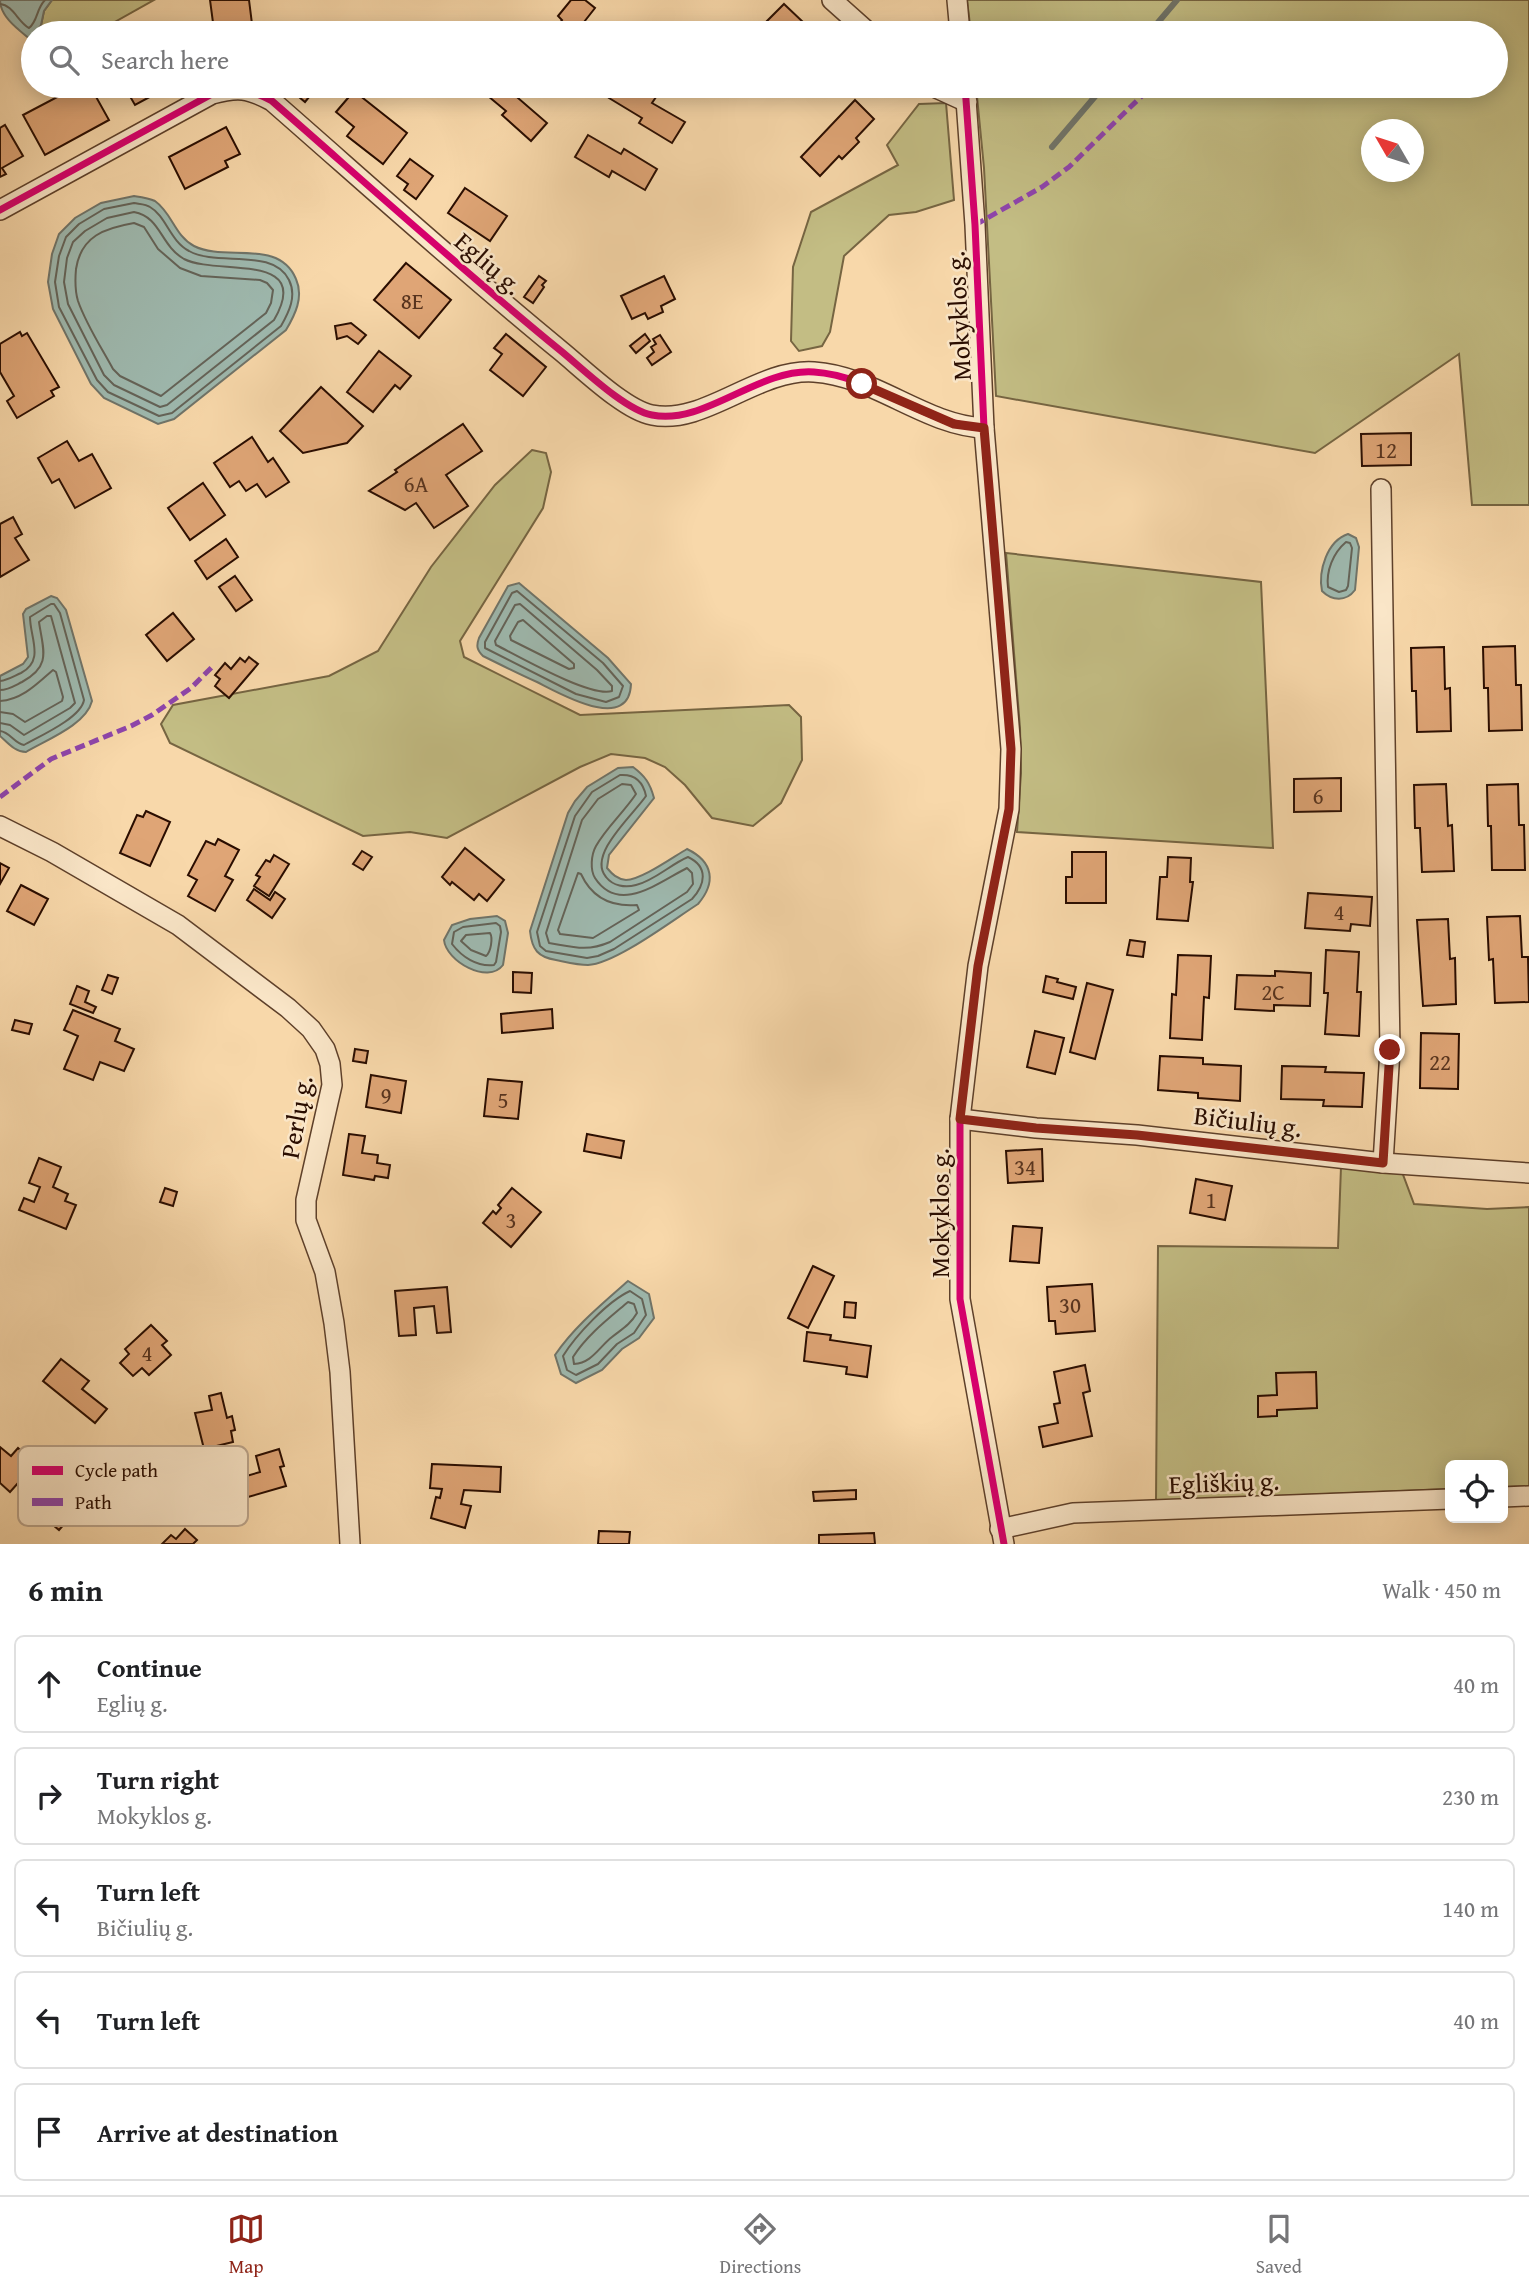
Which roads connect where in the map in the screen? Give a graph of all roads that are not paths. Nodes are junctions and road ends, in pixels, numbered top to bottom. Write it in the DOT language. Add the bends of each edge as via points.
graph roads {
  1 [pos="832,0"];
  2 [pos="957,0"];
  3 [pos="856,21"];
  4 [pos="959,21"];
  5 [pos="205,98"];
  6 [pos="266,98"];
  7 [pos="966,98"];
  8 [pos="0,210"];
  9 [pos="984,428"];
  10 [pos="1381,489"];
  11 [pos="0,826"];
  12 [pos="960,1119"];
  13 [pos="1383,1163"];
  14 [pos="1529,1173"];
  15 [pos="1529,1496"];
  16 [pos="1508,1497"];
  17 [pos="1445,1499"];
  18 [pos="1002,1537"];
  19 [pos="349,1544"];
  1 -- 3 [label="street"];
  2 -- 4 [label="street"];
  5 -- 8 [label="street, Eglių g."];
  6 -- 9 [label="street, Eglių g." via="491,293 594,378 650,415 670,417 693,411 763,380 812,372 862,384 954,424"];
  7 -- 9 [label="street, Mokyklos g."];
  9 -- 12 [label="street, Mokyklos g." via="1011,749 1009,809 978,966"];
  10 -- 13 [label="street" via="1390,1050"];
  11 -- 19 [label="street, Perlų g." via="178,925 288,1008 325,1049 332,1085 306,1200 306,1220 325,1272 334,1323"];
  12 -- 13 [label="street, Bičiulių g."];
  12 -- 18 [label="street, Mokyklos g." via="960,1299"];
  13 -- 14 [label="street, Bičiulių g."];
  15 -- 16 [label="street"];
  17 -- 18 [label="street, Egliškių g." via="1073,1513"];
}
